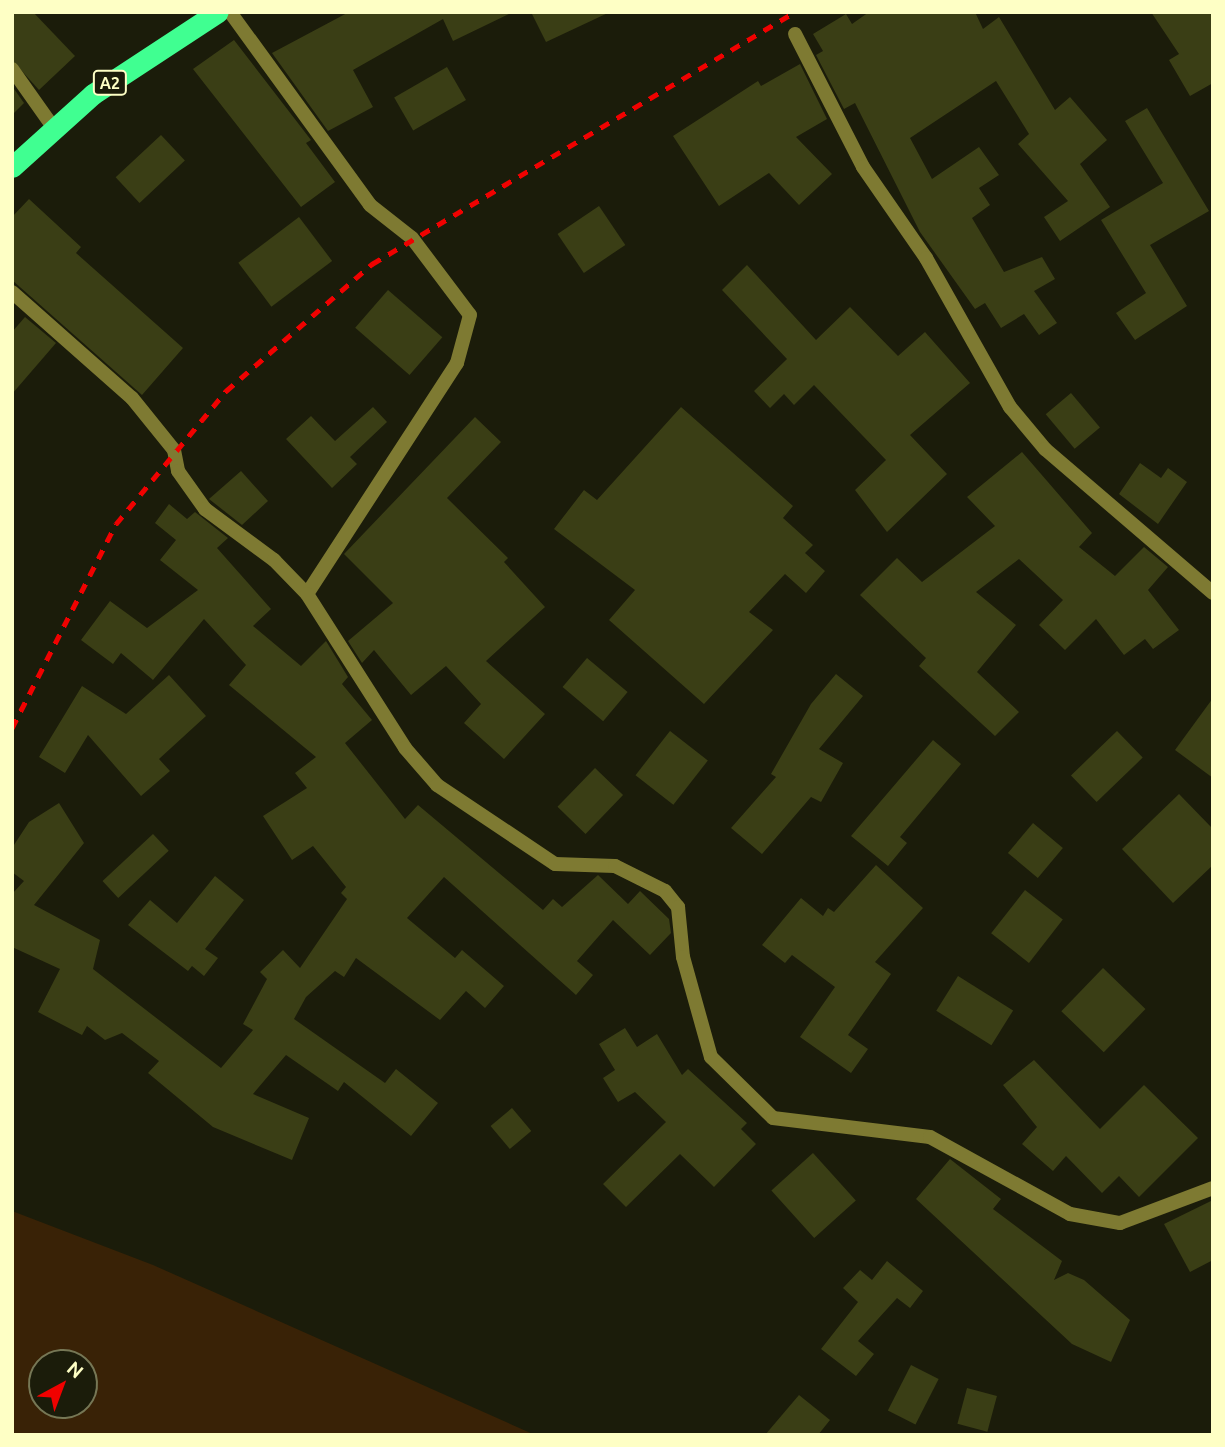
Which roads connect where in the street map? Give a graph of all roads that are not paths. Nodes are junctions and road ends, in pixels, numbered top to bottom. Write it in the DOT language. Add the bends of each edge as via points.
graph roads {
  1 [pos="218,12"];
  2 [pos="230,12"];
  3 [pos="795,34"];
  4 [pos="12,69"];
  5 [pos="54,127"];
  6 [pos="12,167"];
  7 [pos="12,292"];
  8 [pos="1213,593"];
  9 [pos="307,594"];
  10 [pos="1213,1188"];
  1 -- 5 [label="highway, A2"];
  2 -- 9 [label="street" via="370,205 411,238 470,315 457,363"];
  3 -- 8 [label="street" via="863,167 926,258 1010,407 1045,449"];
  4 -- 5 [label="street"];
  5 -- 6 [label="highway, A2"];
  7 -- 9 [label="street" via="132,398 174,450 178,471 205,509 274,560"];
  9 -- 10 [label="street" via="405,748 437,785 555,864 615,866 665,891 678,907 683,957 711,1057 773,1118 930,1137 1070,1214 1120,1223"];
}
